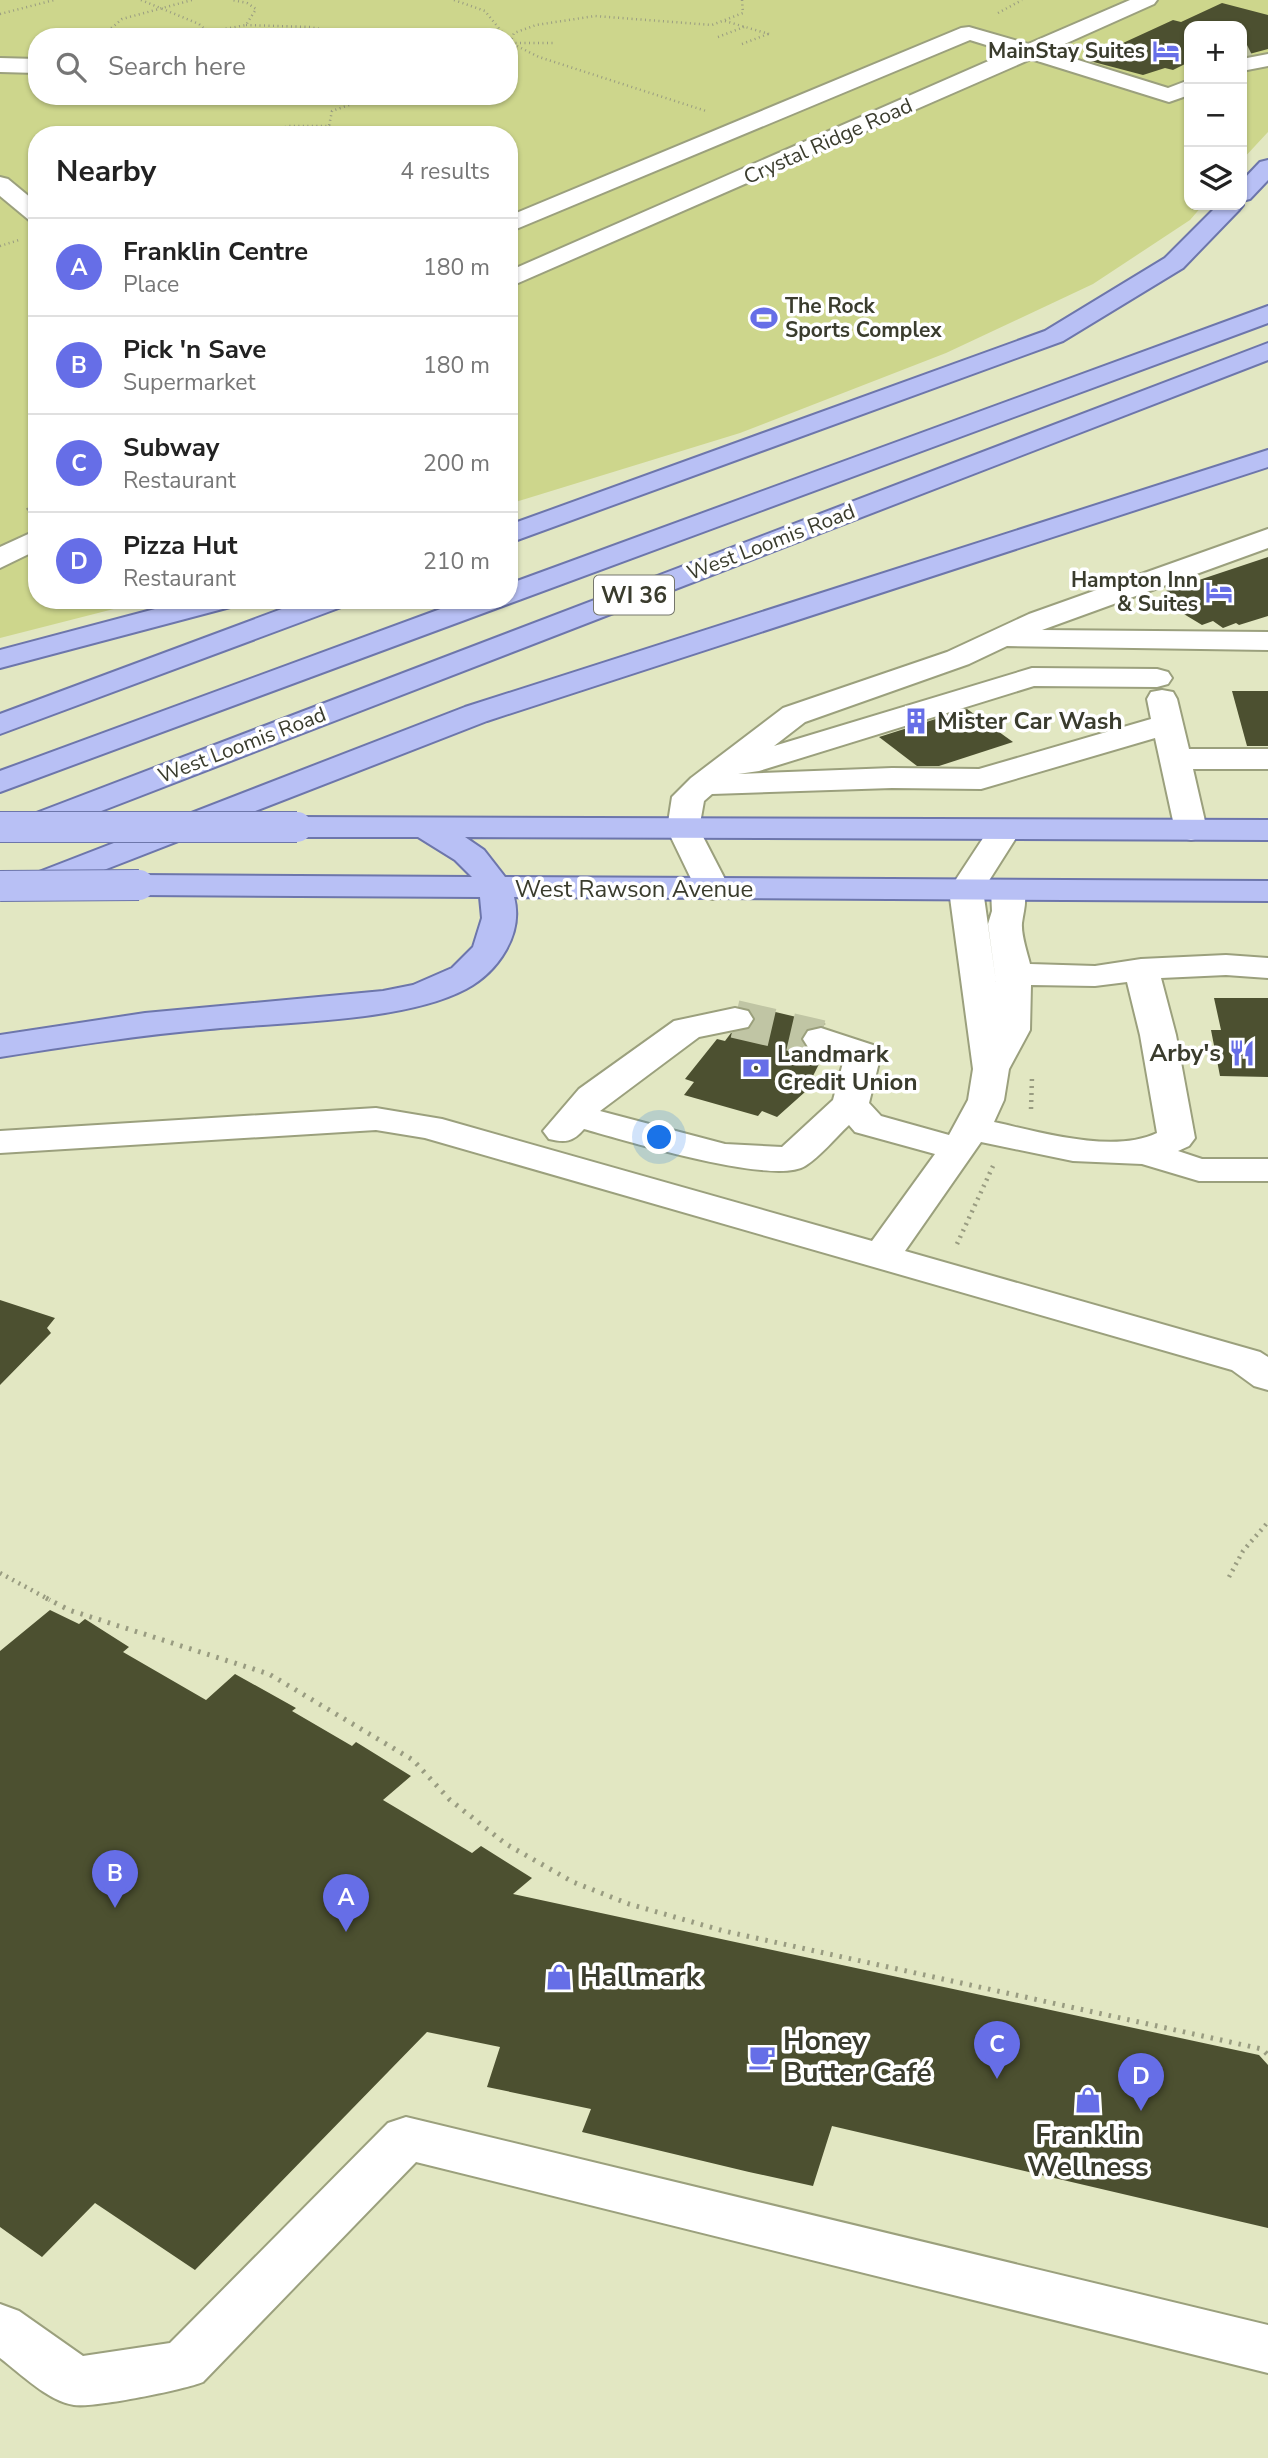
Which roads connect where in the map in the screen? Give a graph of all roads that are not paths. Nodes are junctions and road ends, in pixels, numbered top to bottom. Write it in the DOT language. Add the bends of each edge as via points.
graph roads {
  1 [pos="1147,0"];
  2 [pos="1032,52"];
  3 [pos="1253,52"];
  4 [pos="1268,60"];
  5 [pos="0,65"];
  6 [pos="28,65"];
  7 [pos="1184,89"];
  8 [pos="1268,167"];
  9 [pos="0,184"];
  10 [pos="1247,189"];
  11 [pos="28,207"];
  12 [pos="1226,210"];
  13 [pos="518,221"];
  14 [pos="518,276"];
  15 [pos="1268,314"];
  16 [pos="1268,351"];
  17 [pos="1268,458"];
  18 [pos="589,505"];
  19 [pos="518,524"];
  20 [pos="518,532"];
  21 [pos="1268,538"];
  22 [pos="28,543"];
  23 [pos="0,559"];
  24 [pos="518,591"];
  25 [pos="190,609"];
  26 [pos="310,609"];
  27 [pos="468,609"];
  28 [pos="998,639"];
  29 [pos="1148,640"];
  30 [pos="1268,641"];
  31 [pos="0,659"];
  32 [pos="1157,678"];
  33 [pos="1168,724"];
  34 [pos="0,725"];
  35 [pos="1176,759"];
  36 [pos="1268,759"];
  37 [pos="706,781"];
  38 [pos="0,782"];
  39 [pos="0,827"];
  40 [pos="426,828"];
  41 [pos="683,829"];
  42 [pos="1005,830"];
  43 [pos="1191,830"];
  44 [pos="1268,830"];
  45 [pos="0,839"];
  46 [pos="0,886"];
  47 [pos="495,889"];
  48 [pos="713,889"];
  49 [pos="966,890"];
  50 [pos="1008,890"];
  51 [pos="1268,891"];
  52 [pos="0,899"];
  53 [pos="1142,968"];
  54 [pos="1268,968"];
  55 [pos="1014,974"];
  56 [pos="735,1019"];
  57 [pos="821,1039"];
  58 [pos="0,1046"];
  59 [pos="991,1069"];
  60 [pos="850,1104"];
  61 [pos="576,1116"];
  62 [pos="965,1139"];
  63 [pos="0,1142"];
  64 [pos="1145,1153"];
  65 [pos="538,1159"];
  66 [pos="1268,1170"];
  67 [pos="882,1255"];
  68 [pos="1268,1377"];
  69 [pos="0,2328"];
  70 [pos="1268,2348"];
  1 -- 2 [label="street, Crystal Ridge Road"];
  2 -- 7 [label="street" via="1169,95"];
  2 -- 13 [label="street" via="969,33"];
  2 -- 14 [label="street, Crystal Ridge Road"];
  3 -- 4 [label="street"];
  5 -- 6 [label="street"];
  8 -- 10 [label="main road"];
  9 -- 11 [label="street"];
  12 -- 18 [label="main road" via="1174,263 1054,336"];
  15 -- 24 [label="main road, West Loomis Road / WI 36"];
  16 -- 45 [label="main road, West Loomis Road / WI 36"];
  17 -- 52 [label="main road" via="476,714"];
  18 -- 19 [label="main road"];
  18 -- 20 [label="main road"];
  21 -- 28 [label="street"];
  22 -- 23 [label="street"];
  25 -- 31 [label="main road"];
  26 -- 34 [label="main road"];
  27 -- 38 [label="main road, West Loomis Road"];
  28 -- 29 [label="street"];
  28 -- 37 [label="street" via="958,658 794,715"];
  29 -- 30 [label="street"];
  29 -- 32 [label="street"];
  32 -- 33 [label="street"];
  32 -- 37 [label="street" via="1032,677 780,752"];
  33 -- 35 [label="street"];
  33 -- 37 [label="street" via="981,779"];
  35 -- 36 [label="street"];
  35 -- 43 [label="street"];
  37 -- 41 [label="street" via="688,797"];
  39 -- 40 [label="main road, bridge"];
  40 -- 41 [label="main road"];
  40 -- 47 [label="main road" via="474,858"];
  41 -- 42 [label="main road"];
  41 -- 48 [label="street"];
  42 -- 43 [label="main road"];
  42 -- 49 [label="street"];
  43 -- 44 [label="main road"];
  46 -- 47 [label="main road, West Rawson Avenue, bridge"];
  47 -- 48 [label="main road, West Rawson Avenue"];
  47 -- 58 [label="main road" via="502,911 482,961 464,976 418,996 145,1024"];
  48 -- 49 [label="main road, West Rawson Avenue"];
  49 -- 50 [label="main road, West Rawson Avenue"];
  49 -- 59 [label="street"];
  50 -- 51 [label="main road, West Rawson Avenue"];
  50 -- 55 [label="street" via="1005,924"];
  53 -- 54 [label="street"];
  53 -- 55 [label="street" via="1095,976"];
  53 -- 64 [label="street" via="1176,1138"];
  55 -- 59 [label="street" via="1012,1030"];
  56 -- 61 [label="street" via="687,1029 592,1097"];
  57 -- 60 [label="street" via="863,1054"];
  59 -- 62 [label="street" via="986,1100"];
  60 -- 61 [label="street" via="791,1159 724,1155"];
  60 -- 62 [label="street" via="867,1124"];
  61 -- 65 [label="street"];
  62 -- 64 [label="street"];
  62 -- 67 [label="street"];
  63 -- 65 [label="street" via="376,1119 429,1127"];
  64 -- 66 [label="street" via="1199,1170"];
  65 -- 67 [label="street"];
  67 -- 68 [label="street" via="1246,1361"];
  69 -- 70 [label="street" via="75,2381 184,2365 406,2138"];
}
